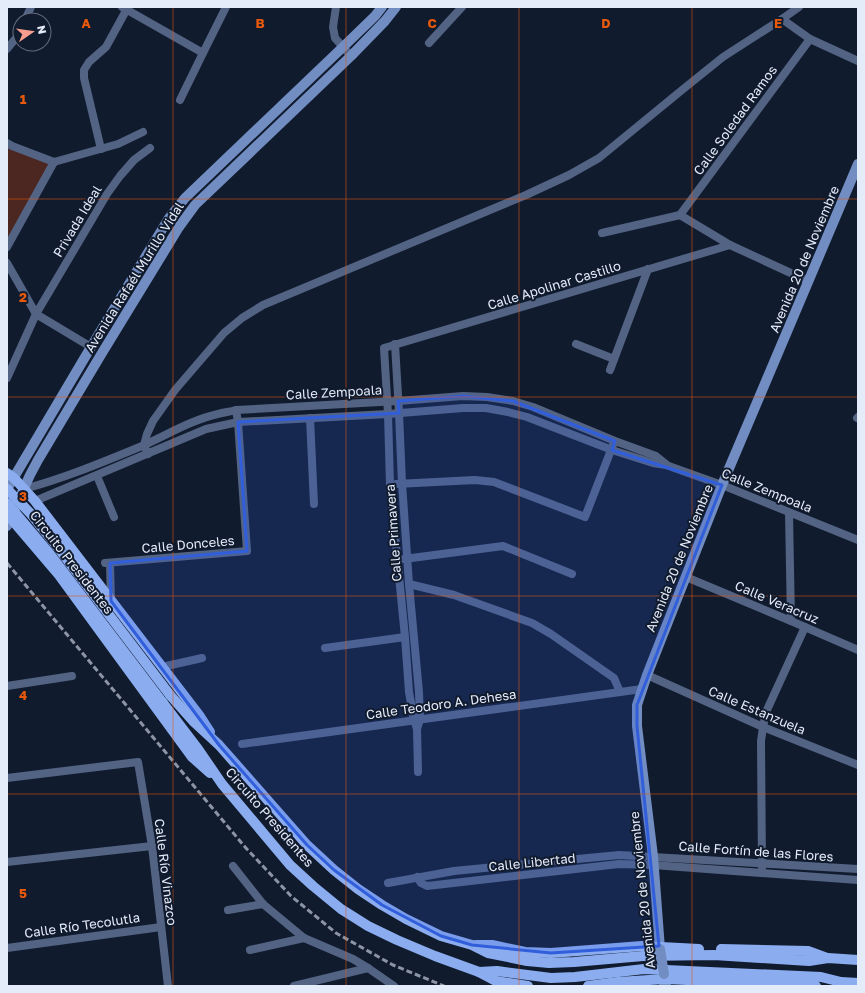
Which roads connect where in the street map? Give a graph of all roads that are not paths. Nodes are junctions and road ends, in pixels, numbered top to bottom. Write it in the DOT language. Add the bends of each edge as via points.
graph roads {
  1 [pos="226,7"];
  2 [pos="336,7"];
  3 [pos="382,7"];
  4 [pos="396,7"];
  5 [pos="462,7"];
  6 [pos="799,7"];
  7 [pos="125,8"];
  8 [pos="782,19"];
  9 [pos="810,39"];
  10 [pos="429,43"];
  11 [pos="343,47"];
  12 [pos="203,53"];
  13 [pos="351,56"];
  14 [pos="858,61"];
  15 [pos="180,100"];
  16 [pos="143,132"];
  17 [pos="7,143"];
  18 [pos="150,148"];
  19 [pos="101,149"];
  20 [pos="54,162"];
  21 [pos="858,164"];
  22 [pos="680,215"];
  23 [pos="602,233"];
  24 [pos="730,245"];
  25 [pos="7,247"];
  26 [pos="7,263"];
  27 [pos="648,269"];
  28 [pos="808,281"];
  29 [pos="36,314"];
  30 [pos="395,344"];
  31 [pos="576,344"];
  32 [pos="91,347"];
  33 [pos="384,348"];
  34 [pos="614,360"];
  35 [pos="610,370"];
  36 [pos="7,378"];
  37 [pos="398,401"];
  38 [pos="387,402"];
  39 [pos="236,410"];
  40 [pos="399,413"];
  41 [pos="388,414"];
  42 [pos="310,418"];
  43 [pos="238,422"];
  44 [pos="46,424"];
  45 [pos="56,430"];
  46 [pos="615,441"];
  47 [pos="144,445"];
  48 [pos="612,450"];
  49 [pos="148,454"];
  50 [pos="666,465"];
  51 [pos="10,476"];
  52 [pos="97,476"];
  53 [pos="402,483"];
  54 [pos="390,485"];
  55 [pos="722,485"];
  56 [pos="7,489"];
  57 [pos="24,489"];
  58 [pos="7,500"];
  59 [pos="35,501"];
  60 [pos="7,503"];
  61 [pos="314,504"];
  62 [pos="789,513"];
  63 [pos="114,517"];
  64 [pos="8,520"];
  65 [pos="858,540"];
  66 [pos="408,558"];
  67 [pos="79,559"];
  68 [pos="397,560"];
  69 [pos="572,574"];
  70 [pos="59,575"];
  71 [pos="686,577"];
  72 [pos="409,584"];
  73 [pos="111,601"];
  74 [pos="791,621"];
  75 [pos="805,627"];
  76 [pos="405,638"];
  77 [pos="325,648"];
  78 [pos="858,650"];
  79 [pos="202,658"];
  80 [pos="162,667"];
  81 [pos="646,675"];
  82 [pos="72,676"];
  83 [pos="7,686"];
  84 [pos="642,688"];
  85 [pos="620,692"];
  86 [pos="417,720"];
  87 [pos="763,726"];
  88 [pos="242,744"];
  89 [pos="219,745"];
  90 [pos="858,765"];
  91 [pos="418,772"];
  92 [pos="7,778"];
  93 [pos="222,784"];
  94 [pos="152,846"];
  95 [pos="619,855"];
  96 [pos="653,861"];
  97 [pos="7,862"];
  98 [pos="619,864"];
  99 [pos="762,864"];
  100 [pos="233,866"];
  101 [pos="858,869"];
  102 [pos="762,873"];
  103 [pos="417,877"];
  104 [pos="858,880"];
  105 [pos="388,883"];
  106 [pos="264,904"];
  107 [pos="228,910"];
  108 [pos="161,927"];
  109 [pos="304,938"];
  110 [pos="472,945"];
  111 [pos="7,948"];
  112 [pos="659,948"];
  113 [pos="250,950"];
  114 [pos="828,958"];
  115 [pos="858,960"];
  116 [pos="368,968"];
  117 [pos="479,972"];
  118 [pos="665,982"];
  119 [pos="841,982"];
  120 [pos="858,983"];
  121 [pos="168,986"];
  122 [pos="294,986"];
  123 [pos="394,986"];
  124 [pos="528,986"];
  125 [pos="588,986"];
  126 [pos="816,986"];
  127 [pos="822,986"];
  1 -- 12 [label="street"];
  2 -- 11 [label="street" via="333,27 335,38"];
  3 -- 11 [label="main road, Avenida Rafaél Murillo Vidal"];
  4 -- 13 [label="main road, Avenida Rafaél Murillo Vidal"];
  5 -- 10 [label="street"];
  6 -- 8 [label="street"];
  7 -- 12 [label="street"];
  7 -- 19 [label="street" via="106,47 84,70"];
  8 -- 9 [label="street"];
  8 -- 47 [label="street" via="723,57 599,158 575,172 526,195 263,304 242,318 224,333 175,390 153,420"];
  9 -- 14 [label="street"];
  9 -- 22 [label="street, Calle Soledad Ramos"];
  11 -- 13 [label="street"];
  11 -- 32 [label="main road, Avenida Rafaél Murillo Vidal" via="185,198 169,218"];
  12 -- 15 [label="street"];
  13 -- 45 [label="main road, Avenida Rafaél Murillo Vidal" via="195,205 179,227"];
  16 -- 19 [label="street"];
  17 -- 20 [label="street"];
  18 -- 29 [label="street, Privada Ideal" via="134,160 107,194"];
  19 -- 20 [label="street"];
  20 -- 25 [label="street"];
  21 -- 28 [label="main road, Avenida 20 de Noviembre"];
  22 -- 23 [label="street"];
  22 -- 24 [label="street"];
  24 -- 27 [label="street, Calle Apolinar Castillo"];
  24 -- 28 [label="street"];
  26 -- 29 [label="street"];
  27 -- 30 [label="street, Calle Apolinar Castillo"];
  27 -- 34 [label="street"];
  28 -- 55 [label="main road, Avenida 20 de Noviembre"];
  29 -- 32 [label="street"];
  29 -- 36 [label="street, Privada Ideal"];
  30 -- 33 [label="street, Calle Apolinar Castillo"];
  30 -- 37 [label="street, Calle Primavera"];
  31 -- 34 [label="street"];
  32 -- 44 [label="main road, Avenida Rafaél Murillo Vidal"];
  33 -- 38 [label="street, Calle Primavera"];
  34 -- 35 [label="street"];
  37 -- 38 [label="street, Calle Zempoala"];
  37 -- 40 [label="street, Calle Primavera"];
  37 -- 46 [label="street, Calle Zempoala" via="463,396 513,401"];
  38 -- 39 [label="street, Calle Zempoala"];
  38 -- 41 [label="street, Calle Primavera"];
  39 -- 43 [label="street, Calle Donceles"];
  39 -- 47 [label="street, Calle Zempoala" via="203,419"];
  40 -- 41 [label="street, Calle Zempoala"];
  40 -- 48 [label="street, Calle Zempoala" via="486,408 527,417"];
  40 -- 53 [label="street, Calle Primavera"];
  41 -- 42 [label="street, Calle Zempoala"];
  41 -- 54 [label="street, Calle Primavera"];
  42 -- 43 [label="street, Calle Zempoala"];
  42 -- 61 [label="street"];
  43 -- 49 [label="street, Calle Zempoala" via="206,429"];
  43 -- 73 [label="street, Calle Donceles" via="247,552 108,563"];
  44 -- 45 [label="main road"];
  44 -- 51 [label="main road, Avenida Rafaél Murillo Vidal"];
  45 -- 57 [label="main road, Avenida Rafaél Murillo Vidal"];
  46 -- 48 [label="street"];
  46 -- 50 [label="street, Calle Zempoala" via="656,456"];
  47 -- 49 [label="street"];
  47 -- 57 [label="street, Calle Zempoala" via="82,470"];
  48 -- 50 [label="street, Calle Zempoala"];
  48 -- 53 [label="street" via="584,517 494,482 475,480"];
  49 -- 52 [label="street, Calle Zempoala"];
  50 -- 55 [label="street, Calle Zempoala"];
  51 -- 56 [label="main road, Avenida Rafaél Murillo Vidal"];
  51 -- 57 [label="main road"];
  52 -- 59 [label="street, Calle Zempoala"];
  52 -- 63 [label="street"];
  53 -- 54 [label="street"];
  53 -- 66 [label="street, Calle Primavera"];
  54 -- 68 [label="street, Calle Primavera"];
  55 -- 62 [label="street, Calle Zempoala"];
  55 -- 71 [label="main road, Avenida 20 de Noviembre"];
  56 -- 89 [label="main road, Circuito Presidentes, bridge" via="56,545 170,695 192,721"];
  57 -- 58 [label="main road, Calle Zempoala"];
  57 -- 59 [label="main road"];
  57 -- 64 [label="main road, Avenida Rafaél Murillo Vidal"];
  59 -- 64 [label="main road, Calle Zempoala"];
  59 -- 67 [label="main road"];
  60 -- 93 [label="main road, Circuito Presidentes, bridge" via="49,553"];
  62 -- 65 [label="street, Calle Zempoala"];
  62 -- 74 [label="street"];
  64 -- 70 [label="main road"];
  66 -- 68 [label="street"];
  66 -- 69 [label="street" via="503,546"];
  66 -- 72 [label="street, Calle Primavera"];
  67 -- 70 [label="main road" via="65,558 59,566"];
  67 -- 73 [label="main road"];
  68 -- 76 [label="street, Calle Primavera"];
  70 -- 93 [label="main road" via="192,757"];
  71 -- 74 [label="street, Calle Veracruz"];
  71 -- 81 [label="main road, Avenida 20 de Noviembre"];
  72 -- 85 [label="street" via="454,595 532,623 614,678"];
  72 -- 86 [label="street, Calle Primavera" via="419,692"];
  73 -- 80 [label="main road"];
  74 -- 75 [label="street, Calle Veracruz"];
  75 -- 78 [label="street, Calle Veracruz"];
  75 -- 87 [label="street" via="766,712"];
  76 -- 77 [label="street"];
  76 -- 86 [label="street, Calle Primavera" via="409,692"];
  79 -- 80 [label="street"];
  80 -- 89 [label="main road" via="200,715"];
  81 -- 84 [label="main road, Avenida 20 de Noviembre"];
  81 -- 87 [label="street, Calle Estanzuela"];
  82 -- 83 [label="street"];
  84 -- 85 [label="street, Calle Teodoro A. Dehesa"];
  84 -- 96 [label="main road, Avenida 20 de Noviembre" via="637,705 637,726"];
  85 -- 86 [label="street, Calle Teodoro A. Dehesa"];
  86 -- 88 [label="street, Calle Teodoro A. Dehesa"];
  86 -- 91 [label="street"];
  87 -- 90 [label="street, Calle Estanzuela"];
  87 -- 99 [label="street"];
  89 -- 110 [label="main road, Circuito Presidentes" via="307,845 358,889 406,919 441,936"];
  92 -- 94 [label="street, Calle Río Vinazco" via="138,762"];
  93 -- 117 [label="main road, Circuito Presidentes" via="290,865 341,909 397,940"];
  94 -- 97 [label="street"];
  94 -- 108 [label="street, Calle Río Vinazco"];
  95 -- 96 [label="street, Calle Libertad"];
  95 -- 98 [label="street"];
  95 -- 103 [label="street, Calle Libertad"];
  96 -- 98 [label="street, Calle Libertad"];
  96 -- 99 [label="street, Calle Fortín de las Flores"];
  96 -- 102 [label="street, Calle Fortín de las Flores"];
  96 -- 112 [label="main road, Avenida 20 de Noviembre"];
  98 -- 103 [label="street, Calle Libertad" via="427,886"];
  99 -- 101 [label="street, Calle Fortín de las Flores"];
  99 -- 102 [label="street"];
  100 -- 106 [label="street"];
  102 -- 104 [label="street, Calle Fortín de las Flores"];
  103 -- 105 [label="street, Calle Libertad"];
  106 -- 107 [label="street"];
  106 -- 109 [label="street"];
  108 -- 111 [label="street, Calle Río Tecolutla"];
  108 -- 121 [label="street, Calle Río Vinazco"];
  109 -- 113 [label="street"];
  109 -- 116 [label="street"];
  110 -- 112 [label="main road" via="492,945 525,952 551,953 628,947"];
  110 -- 114 [label="main road, Circuito Presidentes" via="488,953 549,963 642,956 714,955 809,961"];
  112 -- 114 [label="main road" via="808,951"];
  112 -- 118 [label="main road, Avenida 20 de Noviembre, bridge"];
  114 -- 115 [label="main road"];
  116 -- 122 [label="street"];
  116 -- 123 [label="street"];
  117 -- 119 [label="main road, Circuito Presidentes" via="497,971 559,978 644,969 821,977"];
  117 -- 124 [label="main road" via="496,981"];
  118 -- 125 [label="main road" via="618,982"];
  118 -- 126 [label="main road"];
  119 -- 120 [label="main road"];
  119 -- 127 [label="main road"];
}
